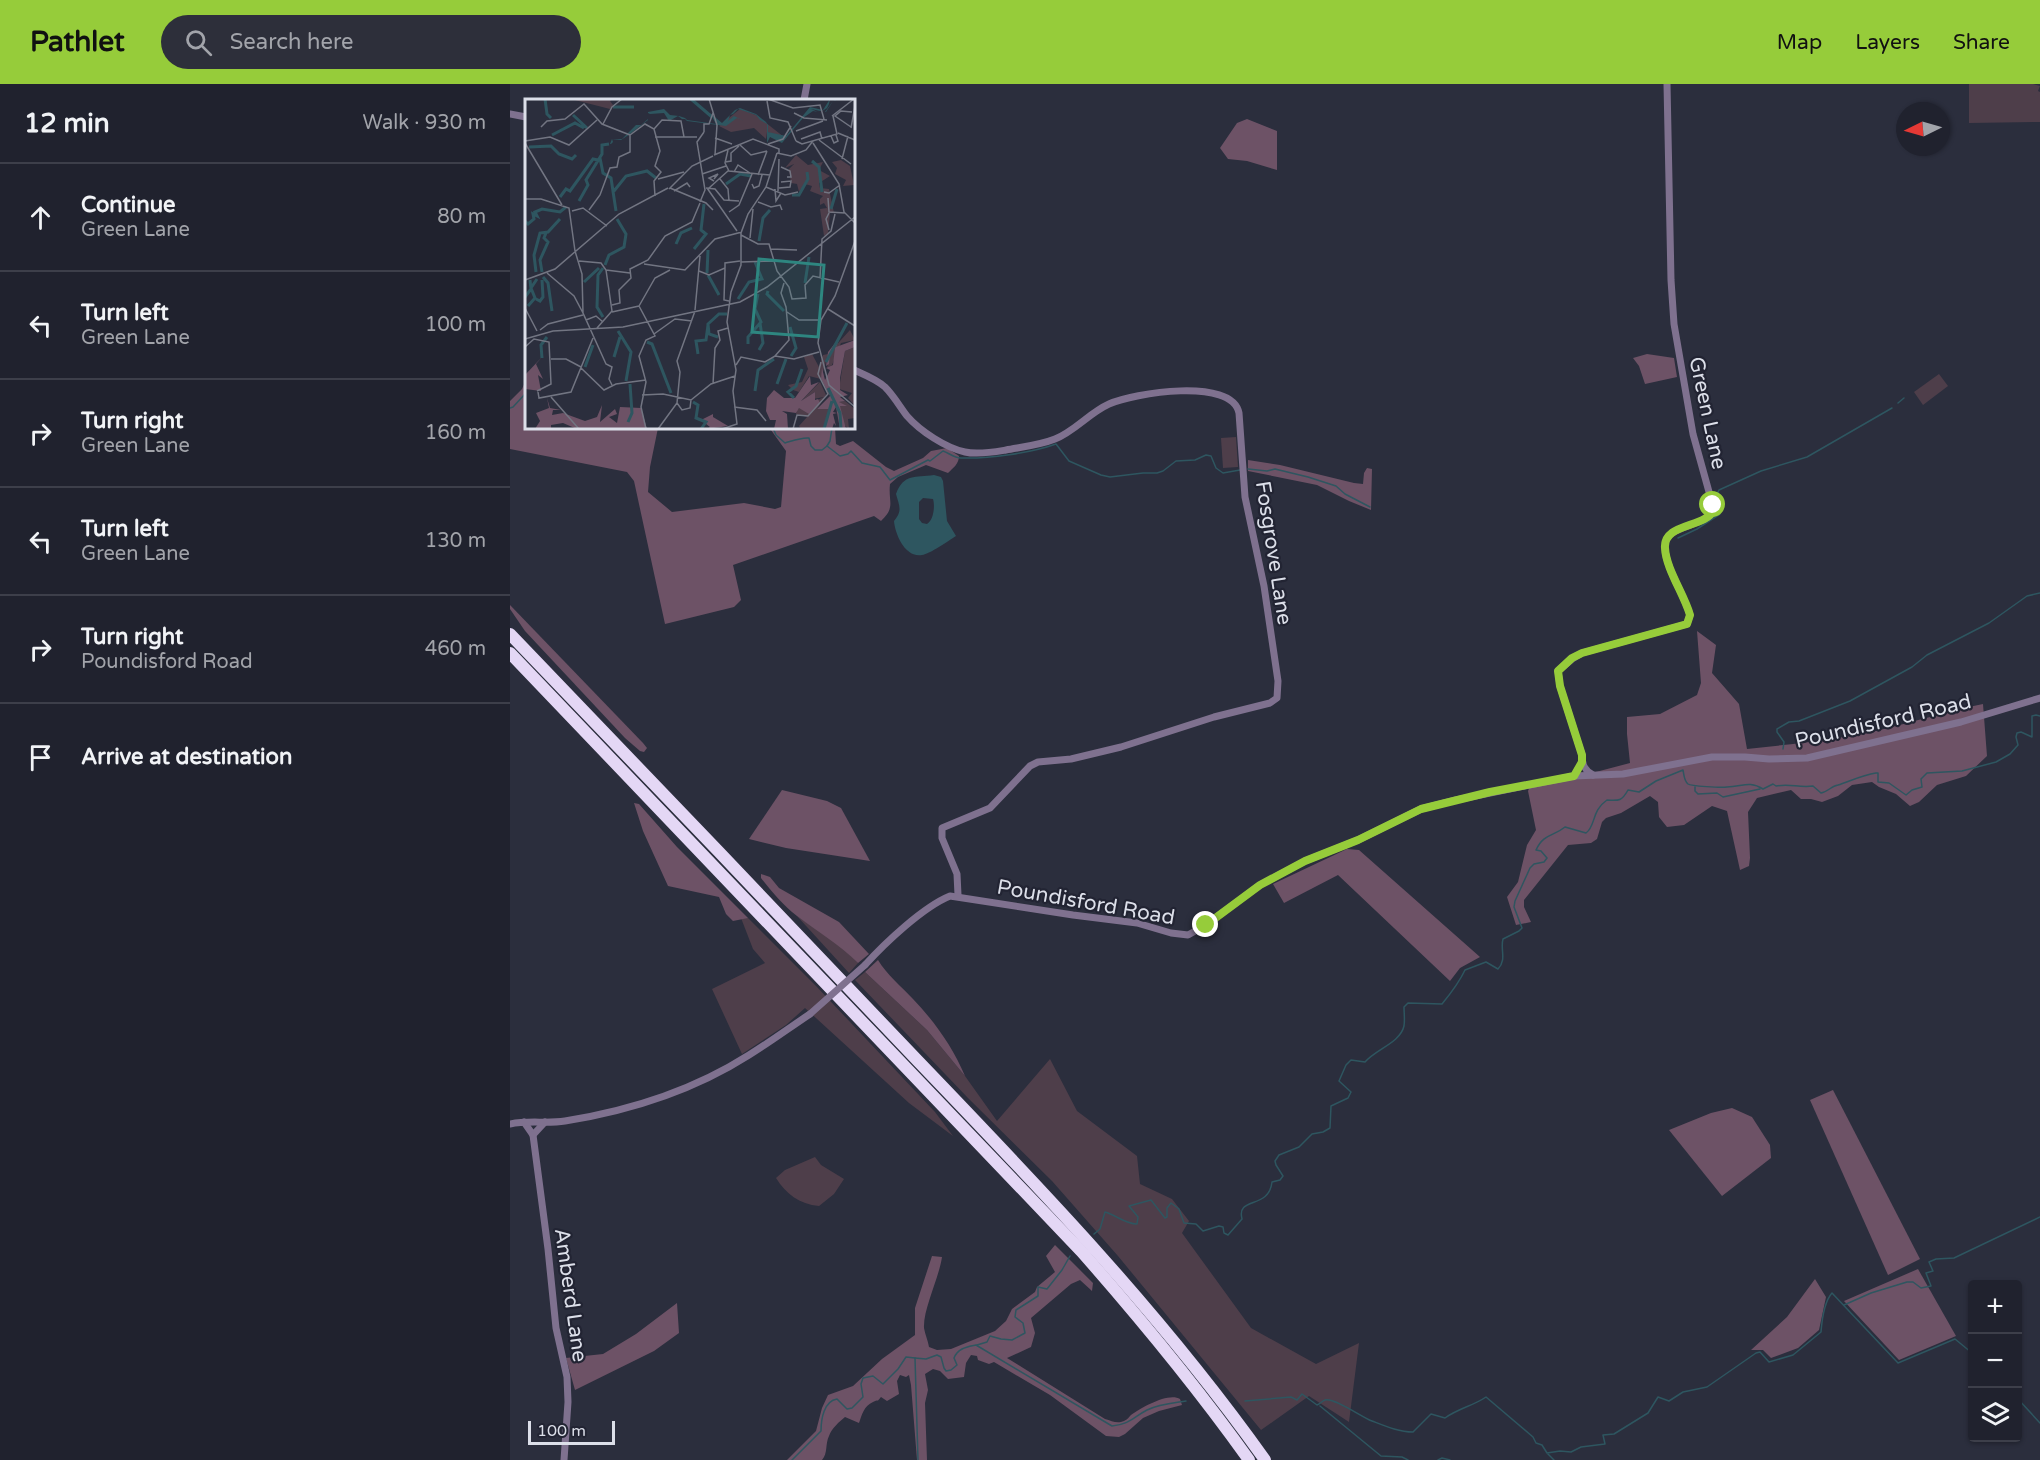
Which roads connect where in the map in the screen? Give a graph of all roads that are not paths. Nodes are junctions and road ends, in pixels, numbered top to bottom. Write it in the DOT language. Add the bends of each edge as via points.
graph roads {
  1 [pos="807,84"];
  2 [pos="1667,84"];
  3 [pos="804,99"];
  4 [pos="510,114"];
  5 [pos="525,117"];
  6 [pos="855,370"];
  7 [pos="510,634"];
  8 [pos="510,653"];
  9 [pos="2040,698"];
  10 [pos="1582,762"];
  11 [pos="1593,775"];
  12 [pos="1574,776"];
  13 [pos="958,895"];
  14 [pos="524,1122"];
  15 [pos="545,1122"];
  16 [pos="510,1124"];
  17 [pos="533,1135"];
  18 [pos="564,1460"];
  19 [pos="1249,1460"];
  20 [pos="1265,1460"];
  1 -- 3 [label="street"];
  2 -- 10 [label="street, Green Lane" via="1674,324 1693,434 1714,510 1709,518 1678,530 1665,542 1667,558 1690,615 1687,624 1582,653 1558,671"];
  4 -- 5 [label="street"];
  6 -- 13 [label="street, Fosgrove Lane" via="885,387 921,429 968,453 1049,441 1109,404 1128,397 1190,391 1218,395 1238,407 1245,497 1264,586 1277,698 1270,704 1214,717 1121,747 1030,766 990,808 942,828 942,838 957,874"];
  7 -- 20 [label="highway" via="1043,1190 1137,1296"];
  8 -- 19 [label="highway" via="1081,1251"];
  9 -- 11 [label="street, Poundisford Road" via="1960,722 1807,758 1712,757 1623,774"];
  10 -- 11 [label="street"];
  10 -- 12 [label="street"];
  11 -- 12 [label="street, Poundisford Road"];
  12 -- 13 [label="street, Poundisford Road" via="1421,809 1260,885 1188,935 1137,923"];
  13 -- 15 [label="street, bridge" via="945,898 922,914 810,1014 749,1056 683,1089 608,1112"];
  14 -- 15 [label="street"];
  14 -- 16 [label="street"];
  14 -- 17 [label="street"];
  15 -- 17 [label="street"];
  17 -- 18 [label="street, Amberd Lane" via="556,1328 567,1377"];
}
